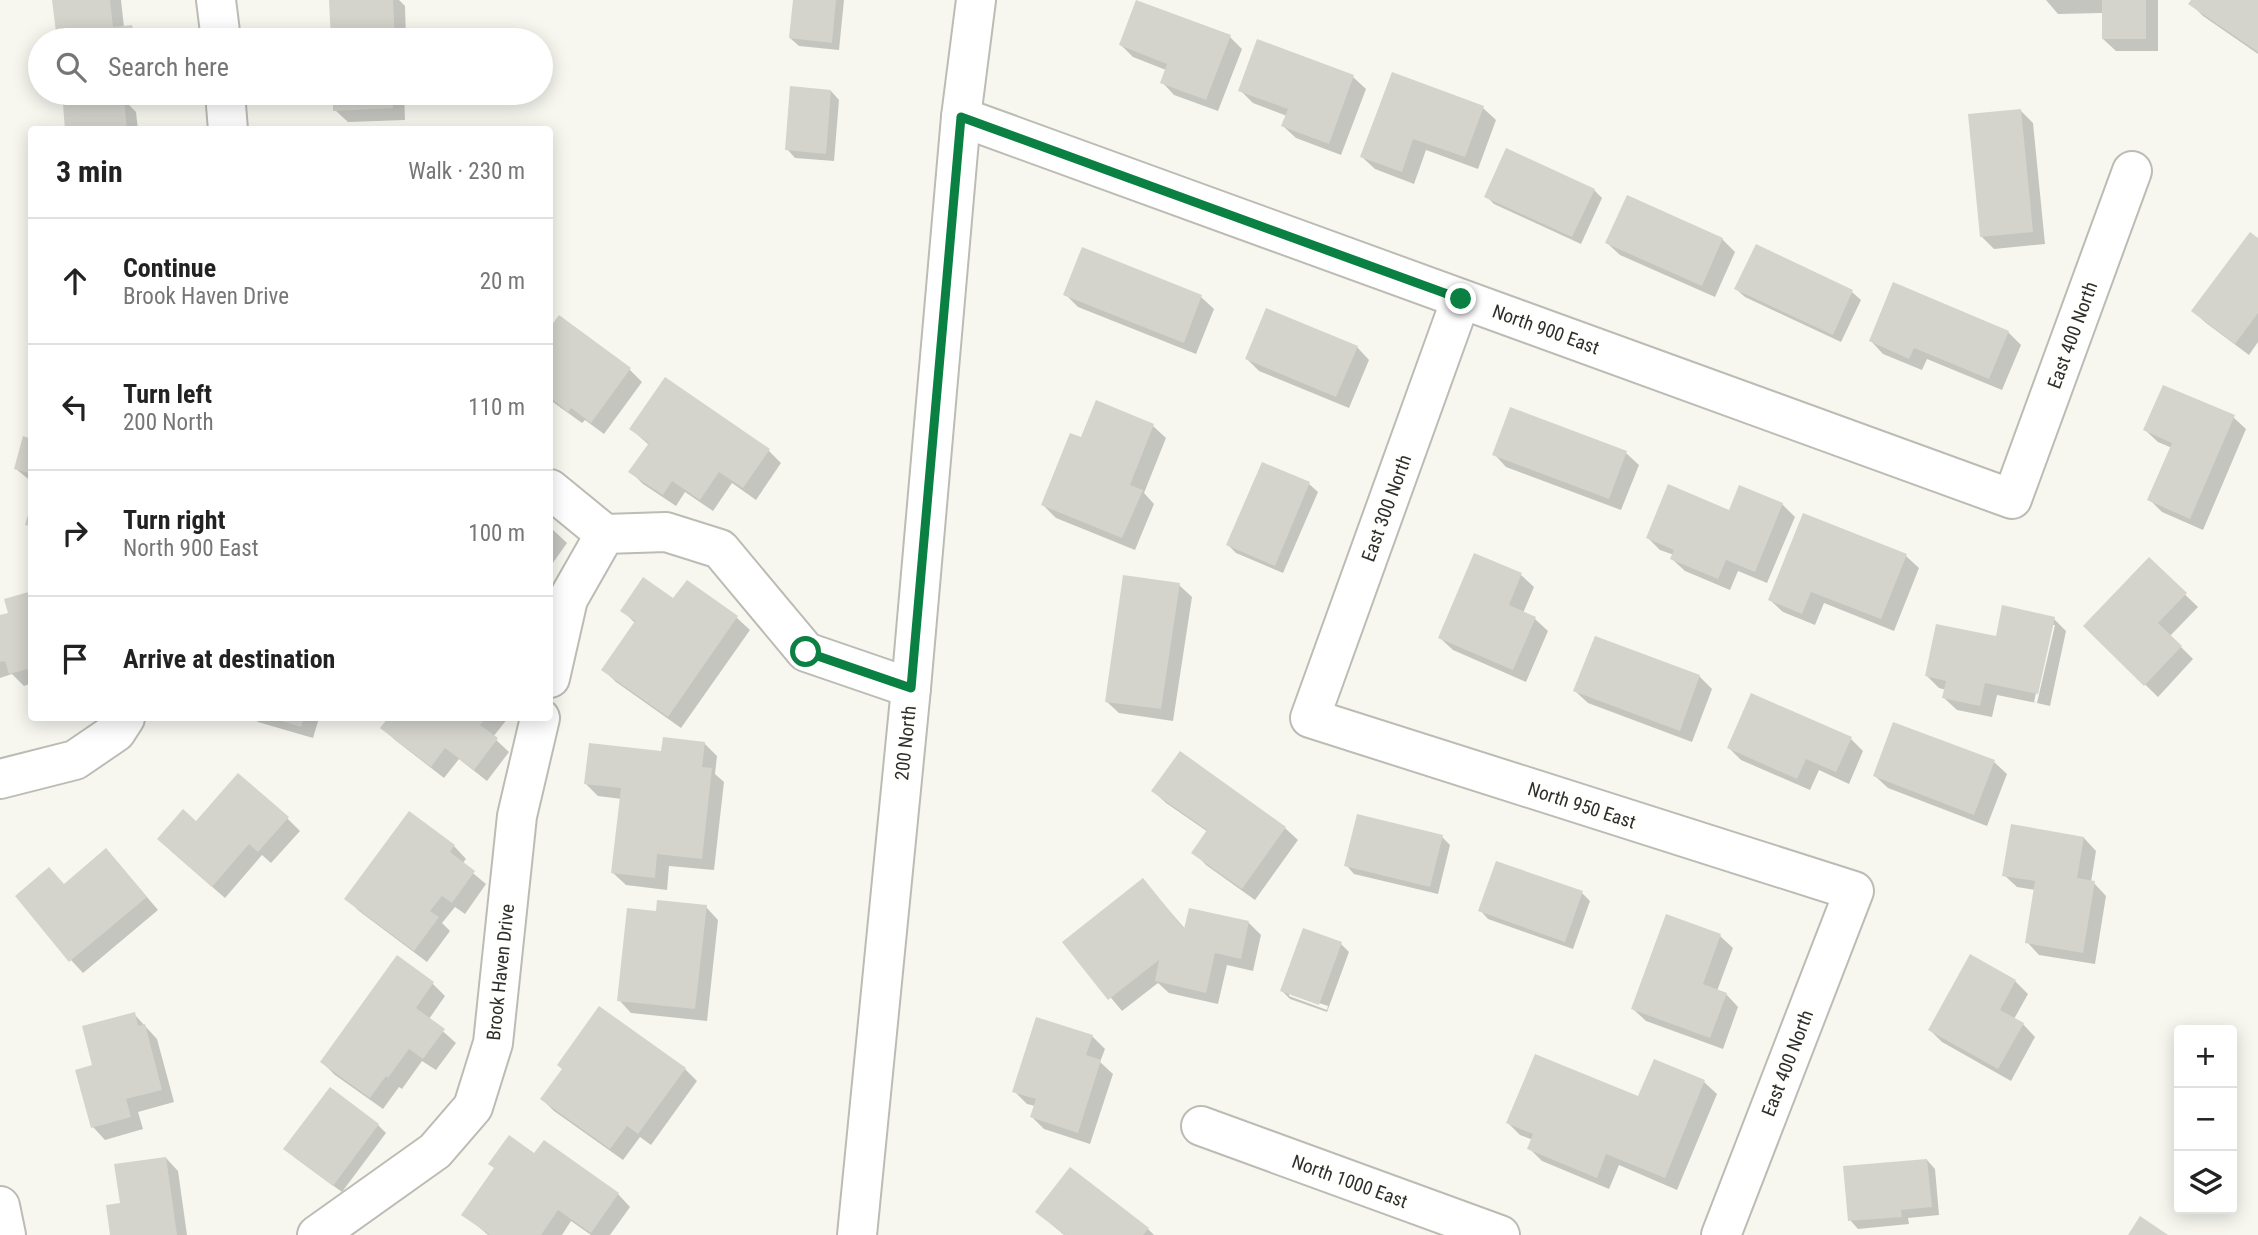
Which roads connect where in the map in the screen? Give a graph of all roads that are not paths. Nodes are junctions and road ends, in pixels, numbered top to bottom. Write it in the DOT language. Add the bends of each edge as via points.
graph roads {
  1 [pos="216,0"];
  2 [pos="976,0"];
  3 [pos="219,28"];
  4 [pos="226,105"];
  5 [pos="961,117"];
  6 [pos="228,126"];
  7 [pos="2132,171"];
  8 [pos="1461,299"];
  9 [pos="553,491"];
  10 [pos="2012,499"];
  11 [pos="605,534"];
  12 [pos="553,665"];
  13 [pos="911,688"];
  14 [pos="1310,718"];
  15 [pos="123,721"];
  16 [pos="539,721"];
  17 [pos="0,779"];
  18 [pos="1854,891"];
  19 [pos="1201,1126"];
  20 [pos="0,1206"];
  21 [pos="6,1235"];
  22 [pos="317,1235"];
  23 [pos="857,1235"];
  24 [pos="1500,1235"];
  25 [pos="1721,1235"];
  1 -- 3 [label="street"];
  2 -- 5 [label="street, 200 North"];
  4 -- 6 [label="street"];
  5 -- 8 [label="street, North 900 East"];
  5 -- 13 [label="street, 200 North"];
  7 -- 10 [label="street, East 400 North"];
  8 -- 10 [label="street, North 900 East"];
  8 -- 14 [label="street, East 300 North"];
  9 -- 11 [label="street"];
  11 -- 12 [label="street" via="568,599"];
  11 -- 13 [label="street" via="666,532 720,549 806,652"];
  13 -- 23 [label="street, 200 North"];
  14 -- 18 [label="street, North 950 East"];
  15 -- 17 [label="street" via="116,732 75,760"];
  16 -- 22 [label="street, Brook Haven Drive" via="517,816 493,1043 473,1107 435,1151"];
  18 -- 25 [label="street, East 400 North"];
  19 -- 24 [label="street, North 1000 East"];
  20 -- 21 [label="street"];
}
